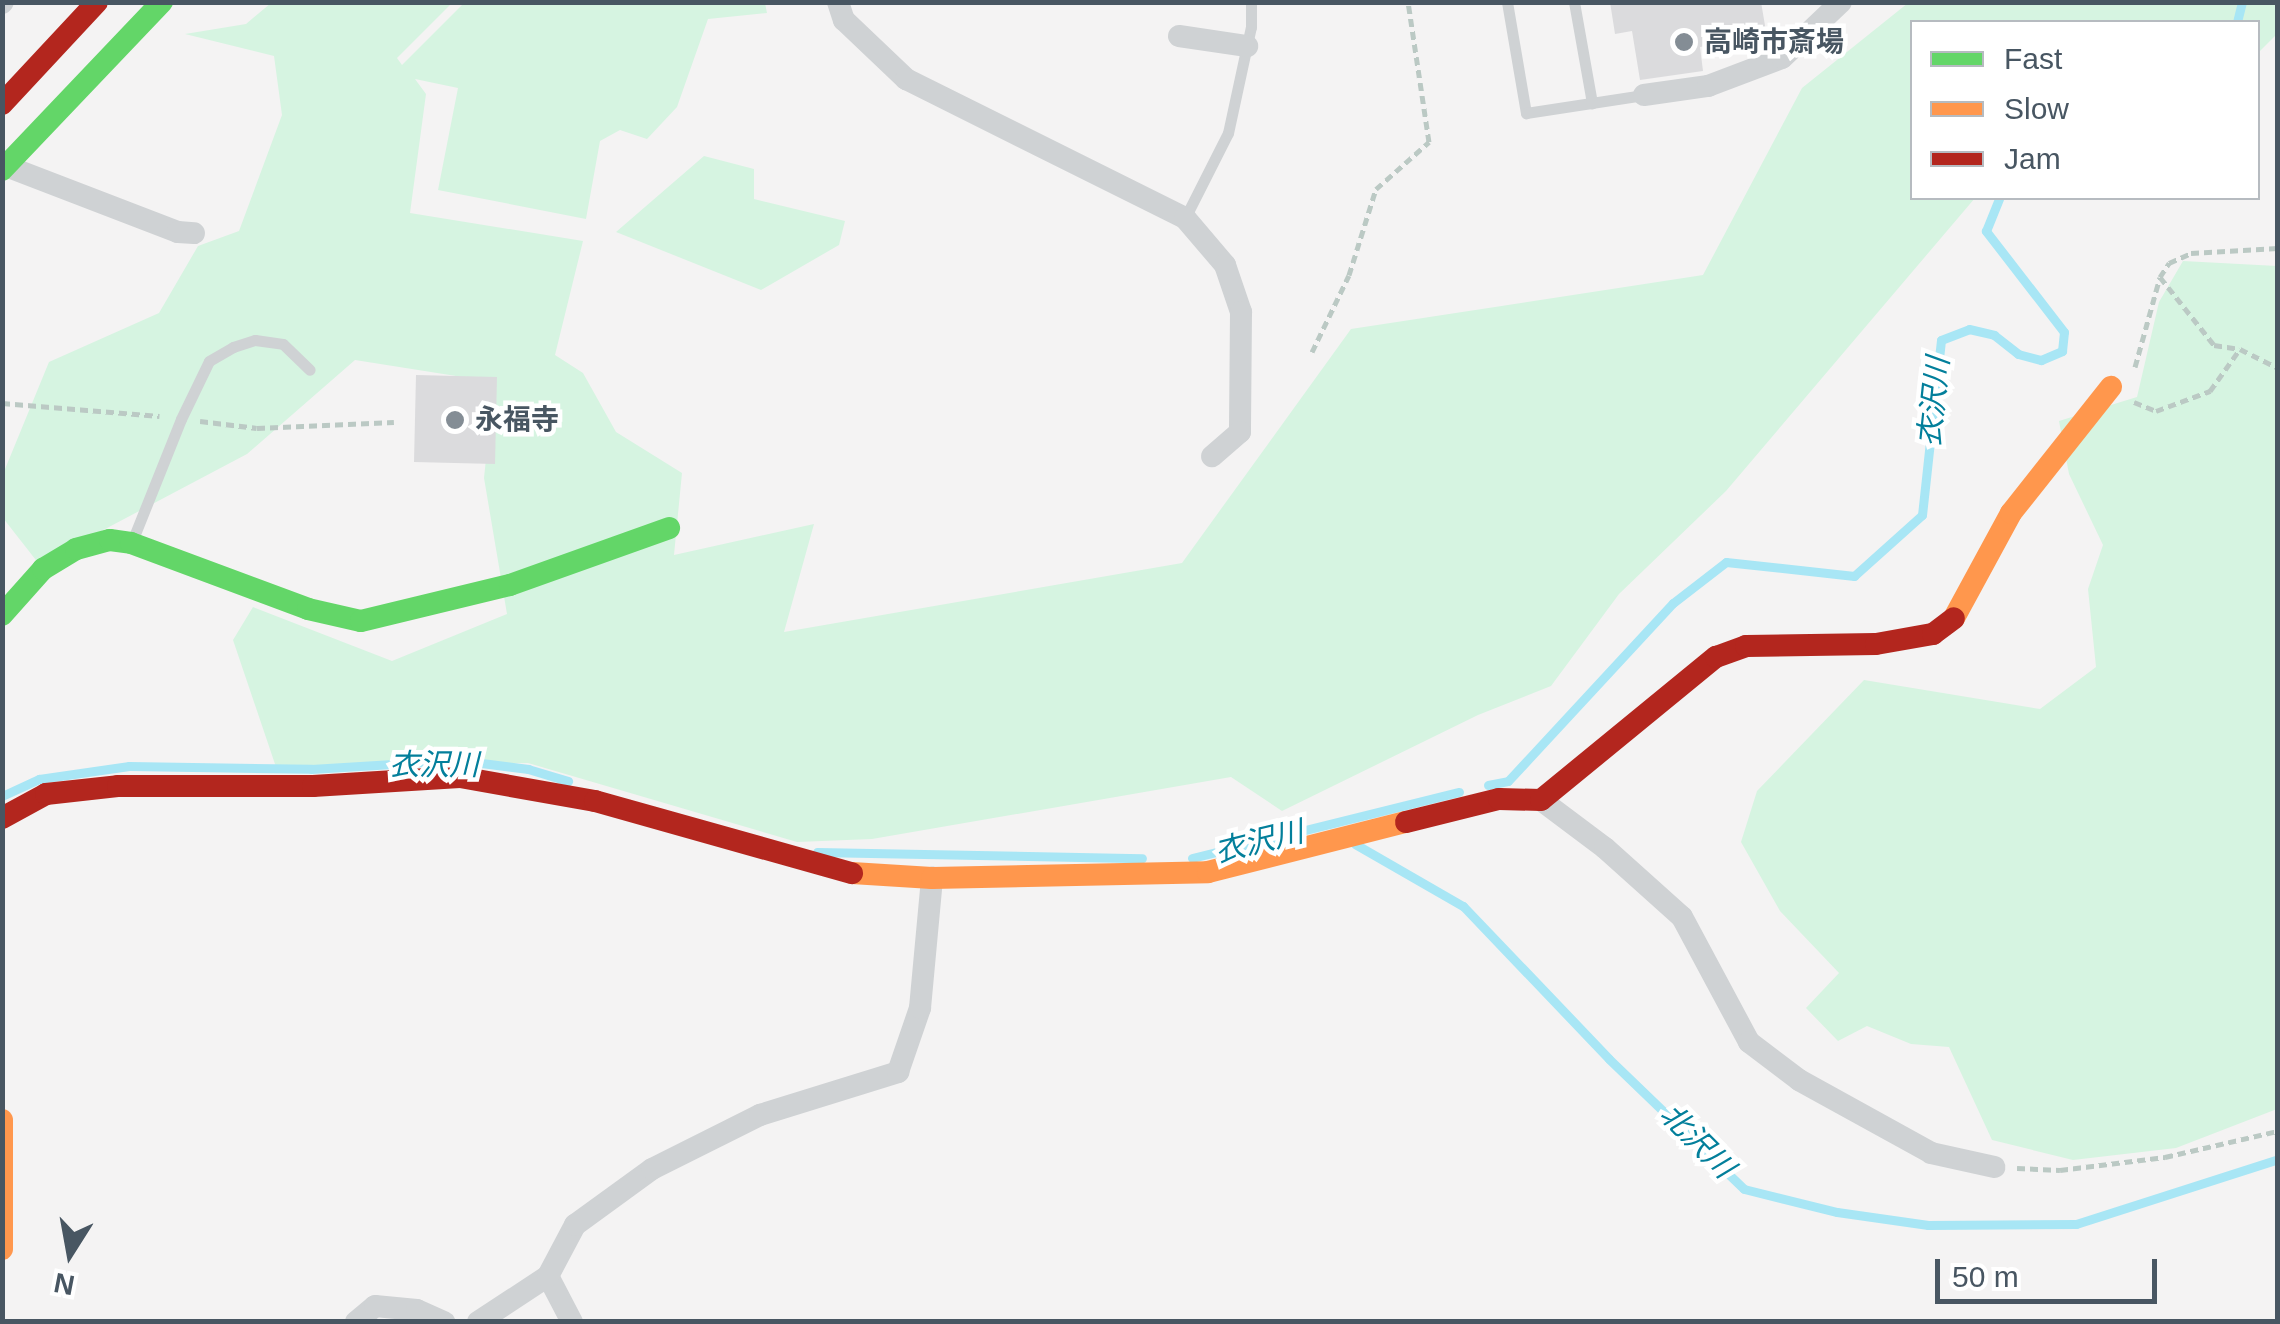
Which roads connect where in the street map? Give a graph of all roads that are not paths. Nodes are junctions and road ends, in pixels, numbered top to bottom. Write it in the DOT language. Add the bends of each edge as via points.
graph roads {
  1 [pos="96,2"];
  2 [pos="162,2"];
  3 [pos="838,2"];
  4 [pos="1250,2"];
  5 [pos="1507,2"];
  6 [pos="1574,2"];
  7 [pos="1842,2"];
  8 [pos="1179,36"];
  9 [pos="1247,46"];
  10 [pos="1644,95"];
  11 [pos="1592,103"];
  12 [pos="2,104"];
  13 [pos="4,168"];
  14 [pos="1185,218"];
  15 [pos="194,233"];
  16 [pos="310,370"];
  17 [pos="2109,390"];
  18 [pos="1212,456"];
  19 [pos="669,528"];
  20 [pos="131,543"];
  21 [pos="2,615"];
  22 [pos="1540,800"];
  23 [pos="2,818"];
  24 [pos="932,878"];
  25 [pos="2,1120"];
  26 [pos="1994,1167"];
  27 [pos="2,1250"];
  28 [pos="548,1276"];
  29 [pos="356,1322"];
  30 [pos="444,1322"];
  31 [pos="478,1322"];
  32 [pos="572,1322"];
  1 -- 12 [label="street"];
  2 -- 13 [label="street"];
  3 -- 14 [label="street" via="844,20 906,79"];
  4 -- 9 [label="lane"];
  5 -- 11 [label="lane" via="1526,113"];
  6 -- 11 [label="lane"];
  7 -- 10 [label="street" via="1782,58 1708,86"];
  8 -- 9 [label="street"];
  9 -- 14 [label="lane" via="1228,133"];
  10 -- 11 [label="lane"];
  13 -- 15 [label="street"];
  14 -- 18 [label="street" via="1226,265 1241,312 1240,432"];
  16 -- 20 [label="lane" via="282,344 255,340 210,362"];
  17 -- 22 [label="street" via="2011,513 1952,622 1932,634 1876,644 1746,646 1716,657"];
  19 -- 20 [label="street" via="510,586 361,620 308,609"];
  20 -- 21 [label="street" via="110,540 42,569"];
  22 -- 24 [label="street" via="1499,799 1208,872"];
  22 -- 26 [label="street" via="1682,917 1749,1042 1800,1080 1931,1153"];
  23 -- 24 [label="street" via="46,794 118,786 313,786 460,777 595,801 837,872"];
  24 -- 28 [label="street" via="920,1008 898,1072 760,1115 652,1170 575,1225"];
  25 -- 27 [label="street"];
  28 -- 31 [label="street"];
  28 -- 32 [label="street"];
  29 -- 30 [label="street" via="374,1306 417,1310"];
}
